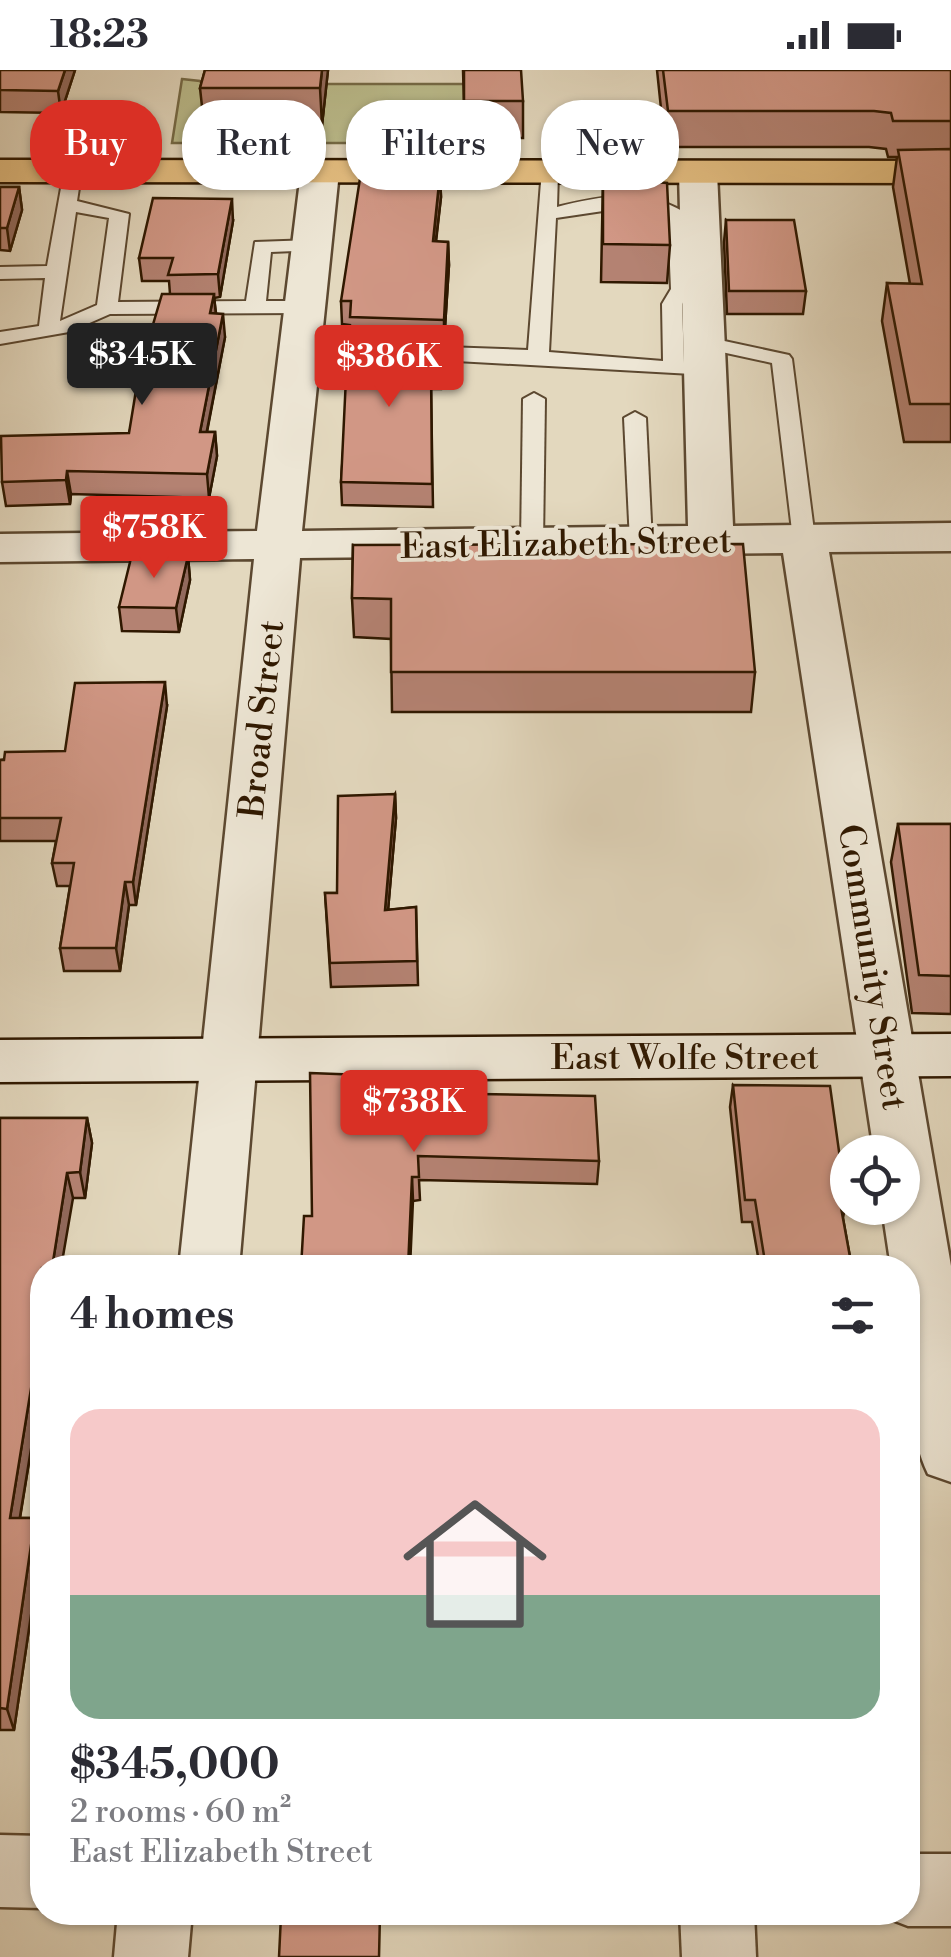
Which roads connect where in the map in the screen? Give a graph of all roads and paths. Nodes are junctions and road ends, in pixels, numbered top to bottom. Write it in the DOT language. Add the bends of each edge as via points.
graph roads {
  1 [pos="0,171"];
  2 [pos="326,172"];
  3 [pos="679,172"];
  4 [pos="698,172"];
  5 [pos="951,172"];
  6 [pos="541,173"];
  7 [pos="30,178"];
  8 [pos="70,190"];
  9 [pos="74,190"];
  10 [pos="318,190"];
  11 [pos="547,190"];
  12 [pos="546,215"];
  13 [pos="312,246"];
  14 [pos="56,272"];
  15 [pos="0,273"];
  16 [pos="255,307"];
  17 [pos="107,308"];
  18 [pos="303,328"];
  19 [pos="49,331"];
  20 [pos="0,338"];
  21 [pos="538,357"];
  22 [pos="692,361"];
  23 [pos="534,399"];
  24 [pos="635,418"];
  25 [pos="951,538"];
  26 [pos="804,539"];
  27 [pos="711,541"];
  28 [pos="641,542"];
  29 [pos="532,543"];
  30 [pos="278,547"];
  31 [pos="0,548"];
  32 [pos="951,1055"];
  33 [pos="887,1056"];
  34 [pos="227,1059"];
  35 [pos="0,1060"];
  36 [pos="210,1255"];
  37 [pos="919,1255"];
  38 [pos="920,1261"];
  39 [pos="951,1454"];
  40 [pos="0,1871"];
  41 [pos="30,1872"];
  42 [pos="920,1890"];
  43 [pos="951,1890"];
  44 [pos="154,1925"];
  45 [pos="717,1925"];
  46 [pos="151,1957"];
  47 [pos="719,1957"];
  1 -- 7 [label="main road"];
  2 -- 6 [label="main road"];
  3 -- 4 [label="main road"];
  4 -- 5 [label="main road"];
  4 -- 22 [label="street"];
  8 -- 14 [label="lane"];
  9 -- 17 [label="lane" via="119,214"];
  10 -- 13 [label="street, Broad Street"];
  11 -- 12 [label="lane"];
  12 -- 21 [label="lane"];
  12 -- 22 [label="lane" via="596,202 646,203 677,216 681,289 672,304"];
  13 -- 16 [label="lane" via="262,246"];
  13 -- 18 [label="street, Broad Street"];
  14 -- 15 [label="lane"];
  14 -- 19 [label="lane"];
  16 -- 17 [label="lane"];
  16 -- 18 [label="lane"];
  17 -- 19 [label="lane"];
  18 -- 21 [label="lane"];
  18 -- 30 [label="street, Broad Street"];
  19 -- 20 [label="lane"];
  21 -- 22 [label="lane"];
  22 -- 26 [label="lane" via="782,359"];
  22 -- 27 [label="street"];
  23 -- 29 [label="lane"];
  24 -- 28 [label="lane"];
  25 -- 26 [label="street, East Elizabeth Street"];
  26 -- 27 [label="street, East Elizabeth Street"];
  26 -- 33 [label="street, Community Street"];
  27 -- 28 [label="street, East Elizabeth Street"];
  28 -- 29 [label="street, East Elizabeth Street"];
  29 -- 30 [label="street, East Elizabeth Street"];
  30 -- 31 [label="street, East Elizabeth Street"];
  30 -- 34 [label="street, Broad Street"];
  32 -- 33 [label="street, East Wolfe Street"];
  33 -- 34 [label="street, East Wolfe Street"];
  33 -- 37 [label="street, Community Street"];
  34 -- 35 [label="street, East Wolfe Street"];
  34 -- 36 [label="street, Broad Street"];
  38 -- 39 [label="street, Community Street"];
  40 -- 41 [label="street"];
  42 -- 43 [label="street"];
  44 -- 46 [label="street"];
  45 -- 47 [label="street"];
}
